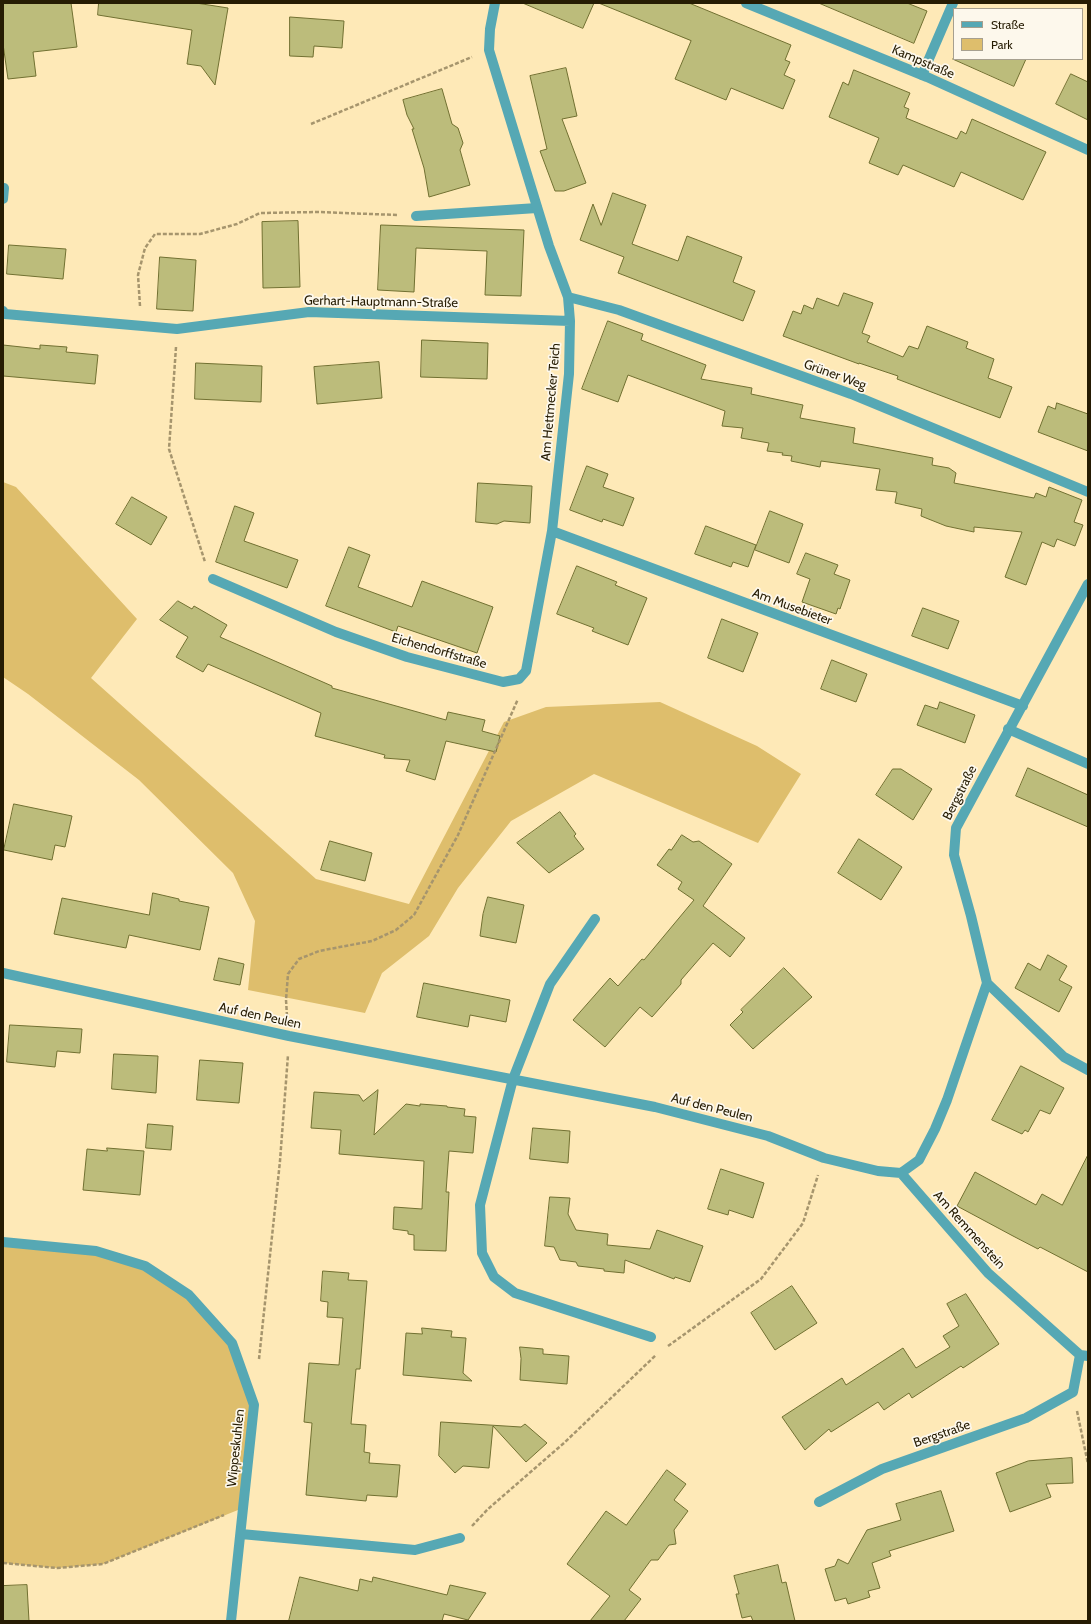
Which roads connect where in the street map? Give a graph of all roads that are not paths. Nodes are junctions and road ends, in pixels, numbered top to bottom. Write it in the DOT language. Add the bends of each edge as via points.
graph roads {
  1 [pos="495,3"];
  2 [pos="746,3"];
  3 [pos="953,3"];
  4 [pos="922,75"];
  5 [pos="1088,150"];
  6 [pos="4,188"];
  7 [pos="3,199"];
  8 [pos="537,208"];
  9 [pos="416,216"];
  10 [pos="568,297"];
  11 [pos="3,312"];
  12 [pos="570,321"];
  13 [pos="1088,492"];
  14 [pos="552,532"];
  15 [pos="213,579"];
  16 [pos="1088,584"];
  17 [pos="1023,706"];
  18 [pos="1008,730"];
  19 [pos="1088,764"];
  20 [pos="595,919"];
  21 [pos="3,973"];
  22 [pos="987,983"];
  23 [pos="1088,1070"];
  24 [pos="513,1079"];
  25 [pos="901,1173"];
  26 [pos="3,1242"];
  27 [pos="651,1337"];
  28 [pos="1084,1355"];
  29 [pos="819,1502"];
  30 [pos="241,1534"];
  31 [pos="460,1538"];
  32 [pos="230,1621"];
  1 -- 8 [label="street, Am Hettmecker Teich" via="489,50"];
  2 -- 4 [label="street, Kampstraße"];
  3 -- 4 [label="street"];
  4 -- 5 [label="street, Kampstraße"];
  6 -- 7 [label="street"];
  8 -- 9 [label="street"];
  8 -- 10 [label="street, Am Hettmecker Teich"];
  10 -- 12 [label="street, Am Hettmecker Teich"];
  10 -- 13 [label="street, Grüner Weg" via="619,310 851,394"];
  11 -- 12 [label="street, Gerhart-Hauptmann-Straße" via="177,328 309,312"];
  12 -- 14 [label="street, Am Hettmecker Teich" via="569,374"];
  14 -- 15 [label="street, Eichendorffstraße" via="526,671 518,679 502,682 407,657 336,632"];
  14 -- 17 [label="street, Am Musebieter"];
  16 -- 17 [label="street, Bergstraße"];
  17 -- 18 [label="street, Bergstraße"];
  18 -- 19 [label="street"];
  18 -- 22 [label="street, Bergstraße" via="956,828 955,835 954,856"];
  20 -- 24 [label="street" via="550,984"];
  21 -- 24 [label="street, Auf den Peulen" via="289,1036"];
  22 -- 23 [label="street" via="1064,1057"];
  22 -- 25 [label="street" via="947,1100 919,1160"];
  24 -- 25 [label="street, Auf den Peulen" via="655,1107 768,1136 824,1158 878,1171"];
  24 -- 27 [label="street" via="480,1205 482,1253 494,1277 515,1293"];
  25 -- 28 [label="street, Am Remmenstein" via="988,1273"];
  26 -- 30 [label="street, Wippeskuhlen" via="96,1251 145,1266 189,1295 232,1343 254,1405"];
  28 -- 29 [label="street, Bergstraße" via="1073,1392 1026,1418 882,1469"];
  30 -- 31 [label="street" via="415,1550"];
  30 -- 32 [label="street, Wippeskuhlen"];
}
